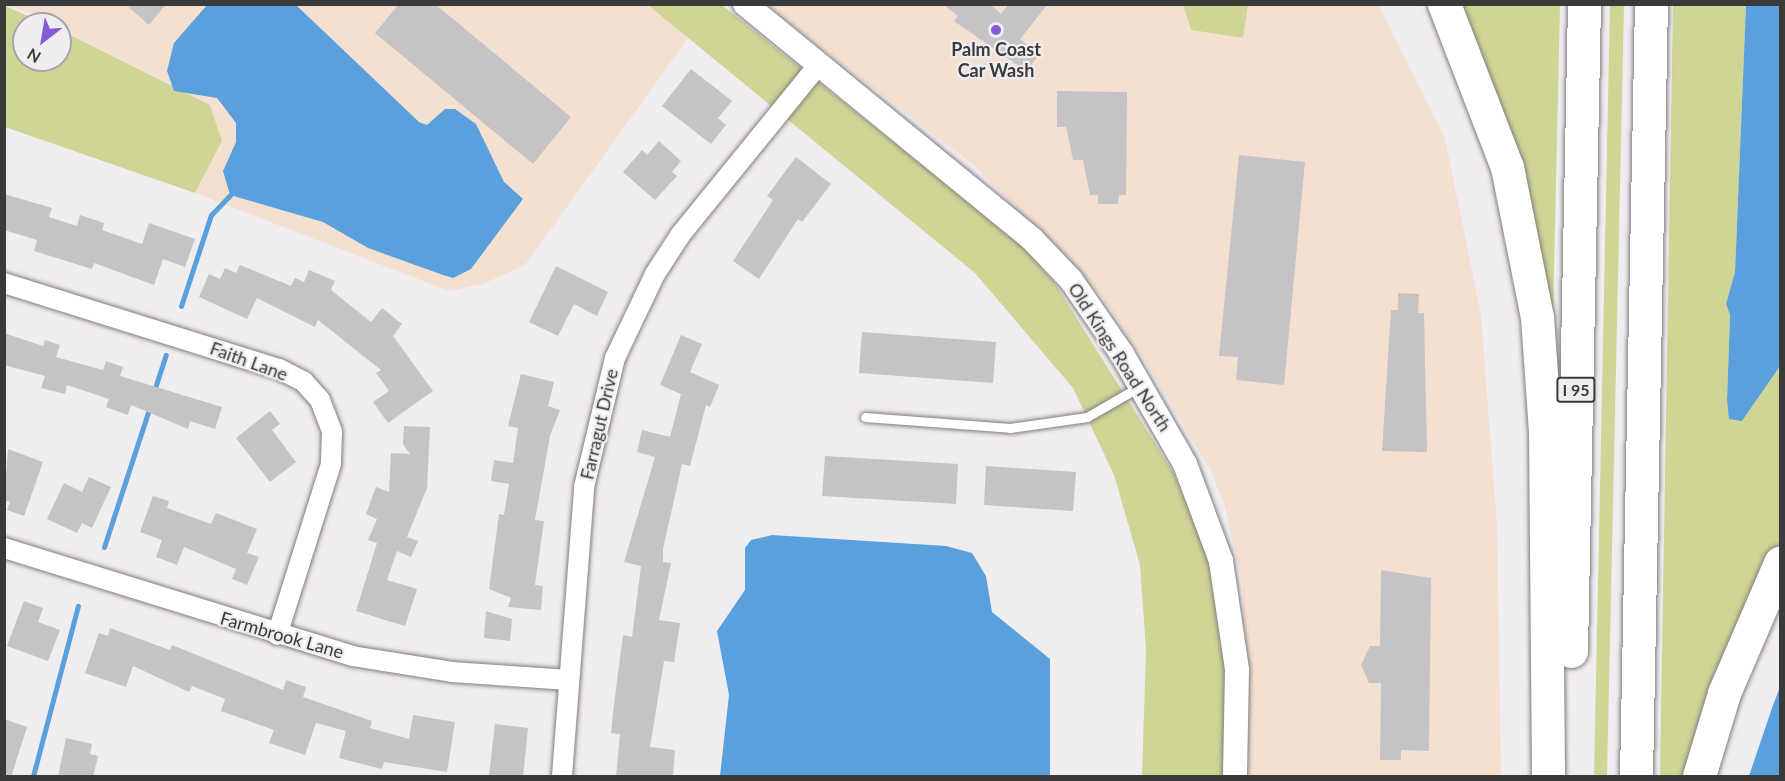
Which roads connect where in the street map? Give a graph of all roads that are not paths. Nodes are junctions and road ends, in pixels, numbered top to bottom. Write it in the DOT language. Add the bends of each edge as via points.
graph roads {
  1 [pos="745,4"];
  2 [pos="1444,4"];
  3 [pos="1584,4"];
  4 [pos="1651,4"];
  5 [pos="819,64"];
  6 [pos="4,283"];
  7 [pos="1142,386"];
  8 [pos="865,417"];
  9 [pos="4,548"];
  10 [pos="1780,563"];
  11 [pos="277,635"];
  12 [pos="569,680"];
  13 [pos="562,777"];
  14 [pos="1235,777"];
  15 [pos="1548,777"];
  16 [pos="1569,777"];
  17 [pos="1636,777"];
  18 [pos="1699,777"];
  1 -- 5 [label="street, Old Kings Road North"];
  2 -- 15 [label="highway" via="1507,167 1537,317 1545,430"];
  3 -- 16 [label="highway, I 95"];
  4 -- 17 [label="highway"];
  5 -- 7 [label="street, Old Kings Road North" via="1044,250 1085,298"];
  5 -- 12 [label="street, Farragut Drive" via="681,234 654,274 615,358 584,487"];
  6 -- 11 [label="street, Faith Lane" via="279,369 303,382 320,400 332,432 331,464"];
  7 -- 8 [label="lane" via="1087,417 1010,428"];
  7 -- 14 [label="street, Old Kings Road North" via="1197,489 1224,572 1237,670"];
  9 -- 11 [label="street, Farmbrook Lane"];
  10 -- 18 [label="highway" via="1724,693"];
  11 -- 12 [label="street, Farmbrook Lane" via="389,663"];
  12 -- 13 [label="street, Farragut Drive"];
}
